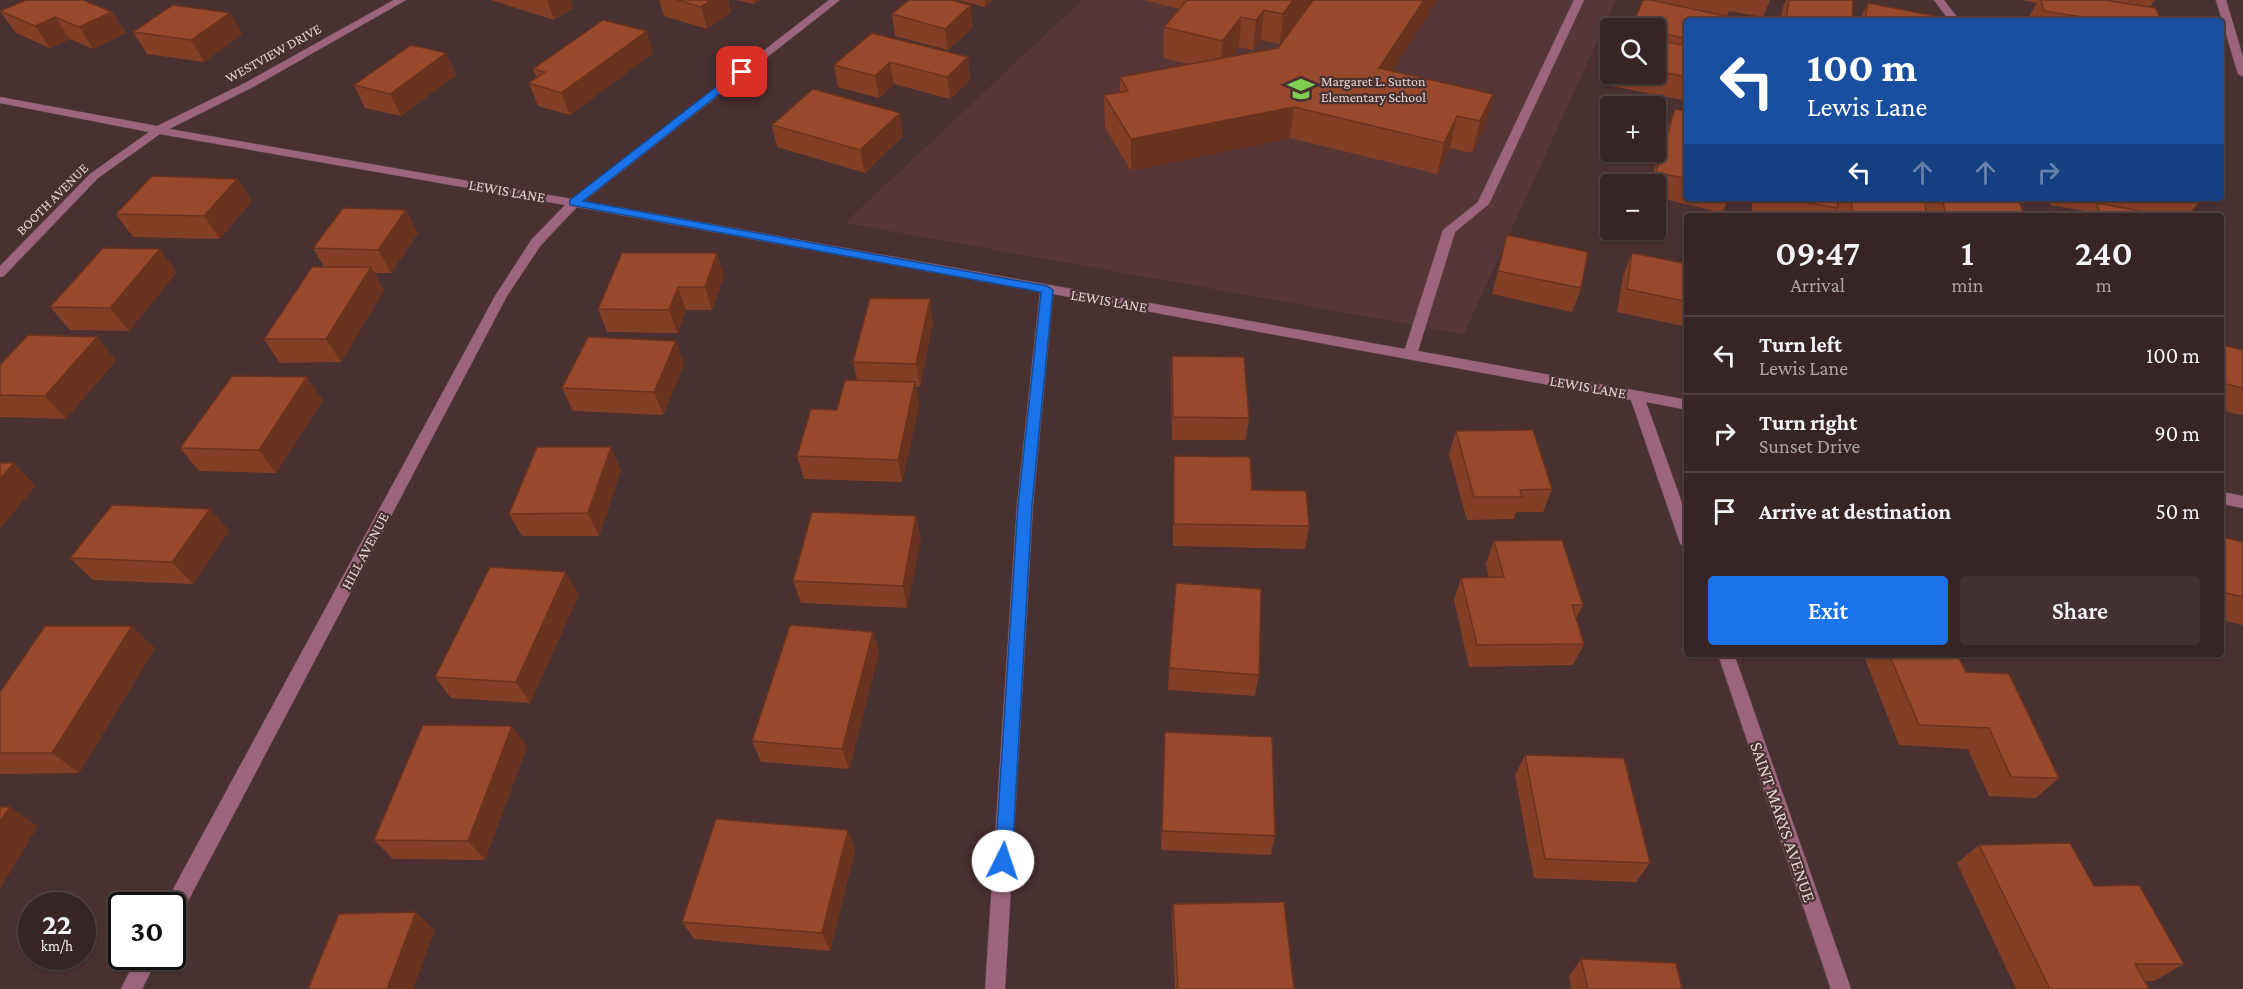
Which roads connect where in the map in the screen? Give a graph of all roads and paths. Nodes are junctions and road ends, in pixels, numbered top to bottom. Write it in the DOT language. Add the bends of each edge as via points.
graph roads {
  1 [pos="401,0"];
  2 [pos="835,0"];
  3 [pos="1579,0"];
  4 [pos="1939,0"];
  5 [pos="2222,0"];
  6 [pos="1953,18"];
  7 [pos="2243,74"];
  8 [pos="0,100"];
  9 [pos="158,130"];
  10 [pos="574,203"];
  11 [pos="0,273"];
  12 [pos="1047,290"];
  13 [pos="1410,356"];
  14 [pos="1637,396"];
  15 [pos="1684,404"];
  16 [pos="2224,498"];
  17 [pos="2243,502"];
  18 [pos="1684,531"];
  19 [pos="1727,657"];
  20 [pos="182,892"];
  21 [pos="141,970"];
  22 [pos="131,989"];
  23 [pos="995,989"];
  24 [pos="1840,989"];
  1 -- 9 [label="street, WESTVIEW DRIVE" via="249,85"];
  2 -- 10 [label="street, HILL AVENUE"];
  3 -- 13 [label="street" via="1483,204 1449,230"];
  4 -- 6 [label="street"];
  5 -- 7 [label="street"];
  8 -- 9 [label="street, LEWIS LANE"];
  9 -- 10 [label="street, LEWIS LANE"];
  9 -- 11 [label="street, BOOTH AVENUE" via="94,176"];
  10 -- 12 [label="street, LEWIS LANE"];
  10 -- 20 [label="street, HILL AVENUE" via="536,242 501,297"];
  12 -- 13 [label="street, LEWIS LANE"];
  12 -- 23 [label="street" via="1025,505"];
  13 -- 14 [label="street, LEWIS LANE"];
  14 -- 15 [label="street, LEWIS LANE"];
  14 -- 18 [label="street"];
  16 -- 17 [label="street"];
  19 -- 24 [label="street, SAINT MARYS AVENUE"];
  21 -- 22 [label="street"];
}
